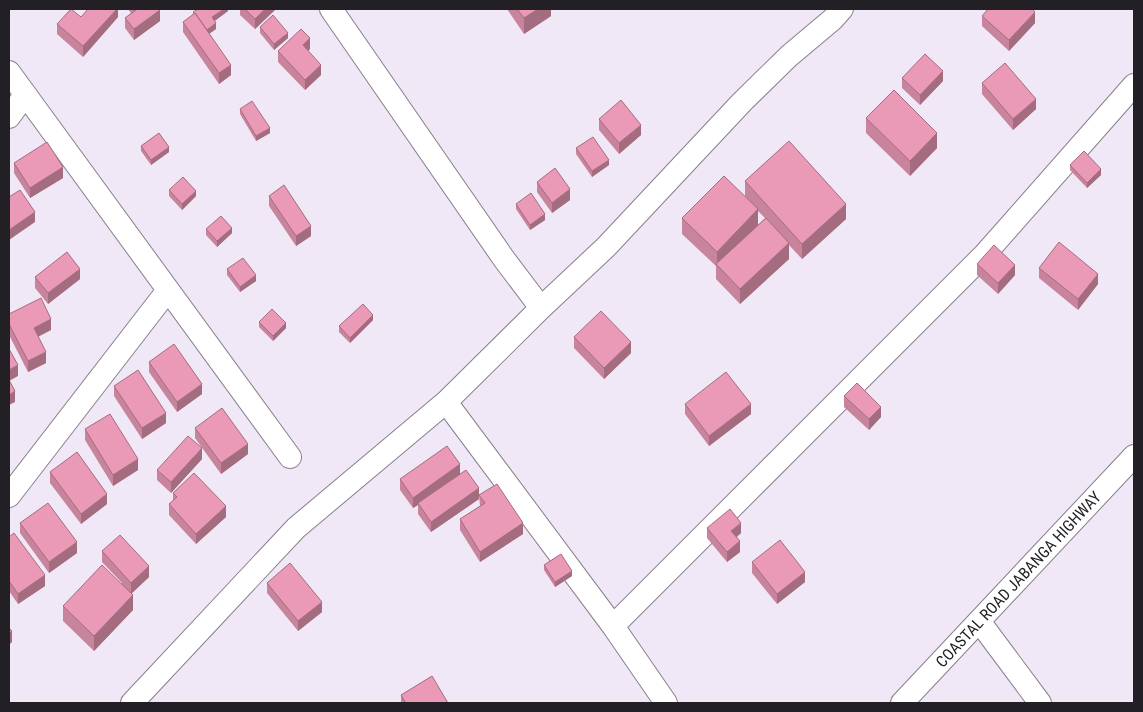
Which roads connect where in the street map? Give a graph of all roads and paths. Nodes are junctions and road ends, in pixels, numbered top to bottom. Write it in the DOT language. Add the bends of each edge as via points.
graph roads {
  1 [pos="842,9"];
  2 [pos="342,13"];
  3 [pos="9,72"];
  4 [pos="1134,86"];
  5 [pos="26,95"];
  6 [pos="9,117"];
  7 [pos="168,290"];
  8 [pos="541,308"];
  9 [pos="446,402"];
  10 [pos="1134,456"];
  11 [pos="290,457"];
  12 [pos="9,496"];
  13 [pos="979,621"];
  14 [pos="613,626"];
  15 [pos="132,703"];
  16 [pos="666,703"];
  17 [pos="902,703"];
  18 [pos="1040,703"];
  1 -- 8 [label="street" via="742,102 606,247"];
  2 -- 8 [label="street" via="504,259"];
  3 -- 5 [label="street"];
  4 -- 14 [label="street" via="985,254"];
  5 -- 6 [label="street"];
  5 -- 7 [label="street"];
  7 -- 11 [label="street"];
  7 -- 12 [label="street"];
  8 -- 9 [label="street"];
  9 -- 14 [label="street"];
  9 -- 15 [label="street" via="296,528"];
  10 -- 13 [label="street, COASTAL ROAD JABANGA HIGHWAY"];
  13 -- 17 [label="street, COASTAL ROAD JABANGA HIGHWAY"];
  13 -- 18 [label="street"];
  14 -- 16 [label="street"];
}
